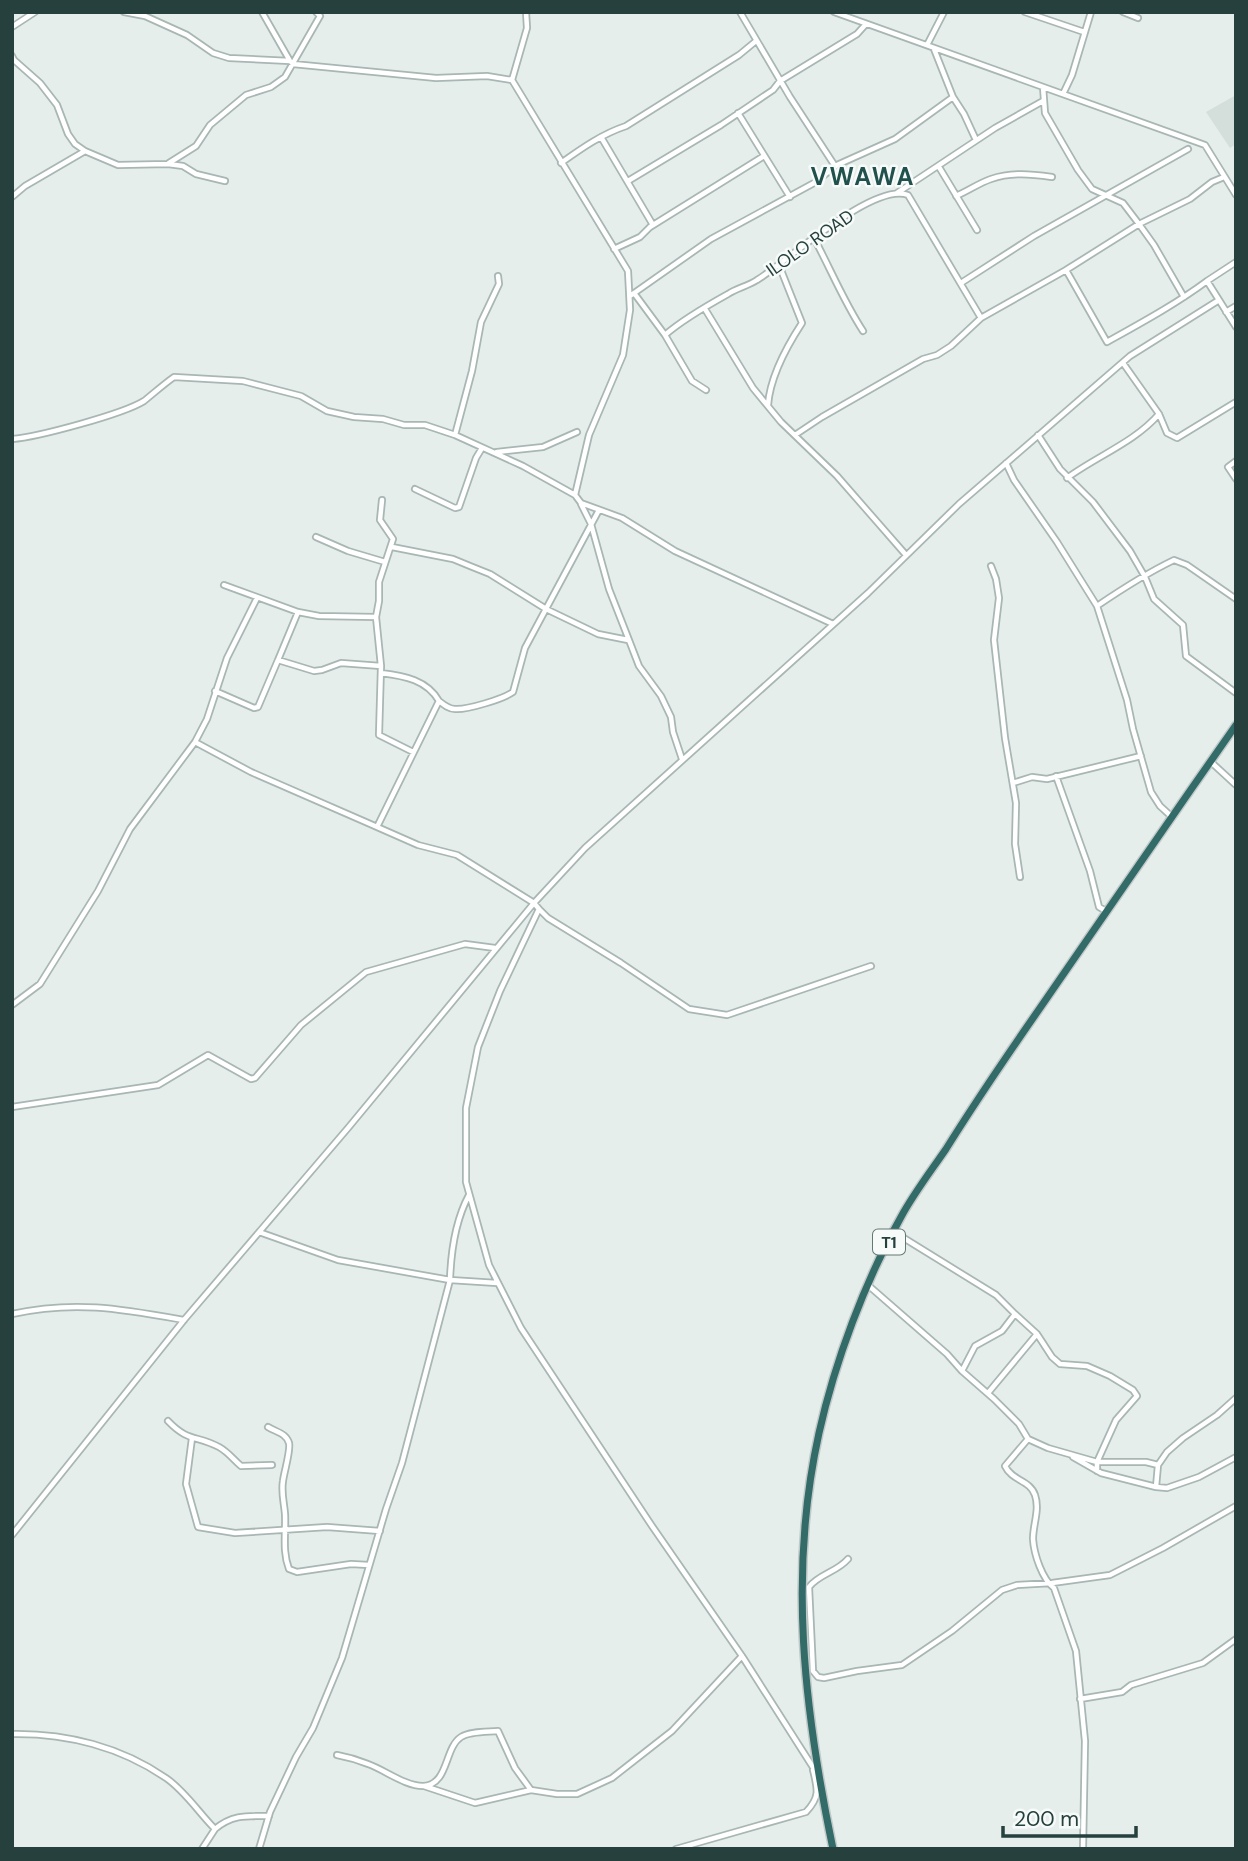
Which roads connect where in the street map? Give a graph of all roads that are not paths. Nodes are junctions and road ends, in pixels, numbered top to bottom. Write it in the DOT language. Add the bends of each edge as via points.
graph roads {
  1 [pos="35,12"];
  2 [pos="124,12"];
  3 [pos="262,12"];
  4 [pos="316,12"];
  5 [pos="526,12"];
  6 [pos="740,12"];
  7 [pos="834,12"];
  8 [pos="944,12"];
  9 [pos="1025,12"];
  10 [pos="1091,12"];
  11 [pos="1124,12"];
  12 [pos="1138,18"];
  13 [pos="866,24"];
  14 [pos="12,27"];
  15 [pos="1084,32"];
  16 [pos="756,41"];
  17 [pos="927,45"];
  18 [pos="933,48"];
  19 [pos="12,56"];
  20 [pos="291,63"];
  21 [pos="512,80"];
  22 [pos="780,81"];
  23 [pos="1043,87"];
  24 [pos="1063,94"];
  25 [pos="953,97"];
  26 [pos="1044,101"];
  27 [pos="738,113"];
  28 [pos="601,137"];
  29 [pos="976,140"];
  30 [pos="1188,149"];
  31 [pos="85,151"];
  32 [pos="764,156"];
  33 [pos="561,163"];
  34 [pos="168,164"];
  35 [pos="835,166"];
  36 [pos="939,167"];
  37 [pos="1052,177"];
  38 [pos="1224,177"];
  39 [pos="225,181"];
  40 [pos="628,181"];
  41 [pos="1119,187"];
  42 [pos="895,194"];
  43 [pos="1104,195"];
  44 [pos="1236,195"];
  45 [pos="956,196"];
  46 [pos="12,197"];
  47 [pos="789,197"];
  48 [pos="1121,201"];
  49 [pos="1139,224"];
  50 [pos="653,225"];
  51 [pos="977,230"];
  52 [pos="814,238"];
  53 [pos="614,249"];
  54 [pos="1236,262"];
  55 [pos="779,265"];
  56 [pos="1066,270"];
  57 [pos="498,276"];
  58 [pos="1207,281"];
  59 [pos="961,283"];
  60 [pos="632,295"];
  61 [pos="1184,297"];
  62 [pos="1219,300"];
  63 [pos="1236,306"];
  64 [pos="705,309"];
  65 [pos="1226,312"];
  66 [pos="981,318"];
  67 [pos="1236,327"];
  68 [pos="863,331"];
  69 [pos="666,335"];
  70 [pos="1123,363"];
  71 [pos="705,390"];
  72 [pos="1236,402"];
  73 [pos="768,406"];
  74 [pos="1159,414"];
  75 [pos="577,432"];
  76 [pos="455,435"];
  77 [pos="795,435"];
  78 [pos="1038,435"];
  79 [pos="12,439"];
  80 [pos="482,448"];
  81 [pos="493,452"];
  82 [pos="1236,461"];
  83 [pos="1006,463"];
  84 [pos="1067,478"];
  85 [pos="1236,479"];
  86 [pos="415,489"];
  87 [pos="575,495"];
  88 [pos="382,500"];
  89 [pos="581,503"];
  90 [pos="599,510"];
  91 [pos="591,524"];
  92 [pos="316,537"];
  93 [pos="392,547"];
  94 [pos="906,555"];
  95 [pos="385,562"];
  96 [pos="990,566"];
  97 [pos="1144,574"];
  98 [pos="224,585"];
  99 [pos="257,598"];
  100 [pos="1236,599"];
  101 [pos="1097,606"];
  102 [pos="546,609"];
  103 [pos="298,612"];
  104 [pos="376,617"];
  105 [pos="834,624"];
  106 [pos="629,640"];
  107 [pos="278,660"];
  108 [pos="381,666"];
  109 [pos="381,673"];
  110 [pos="215,691"];
  111 [pos="1236,693"];
  112 [pos="439,701"];
  113 [pos="1236,725"];
  114 [pos="195,742"];
  115 [pos="413,752"];
  116 [pos="1141,756"];
  117 [pos="681,760"];
  118 [pos="1210,762"];
  119 [pos="1056,776"];
  120 [pos="1013,783"];
  121 [pos="1236,785"];
  122 [pos="1172,817"];
  123 [pos="377,827"];
  124 [pos="1020,877"];
  125 [pos="534,903"];
  126 [pos="539,909"];
  127 [pos="1107,911"];
  128 [pos="496,948"];
  129 [pos="871,966"];
  130 [pos="12,1005"];
  131 [pos="12,1107"];
  132 [pos="470,1194"];
  133 [pos="260,1231"];
  134 [pos="894,1232"];
  135 [pos="450,1280"];
  136 [pos="498,1283"];
  137 [pos="869,1286"];
  138 [pos="12,1314"];
  139 [pos="1015,1314"];
  140 [pos="184,1320"];
  141 [pos="1037,1334"];
  142 [pos="962,1371"];
  143 [pos="988,1393"];
  144 [pos="1236,1398"];
  145 [pos="168,1421"];
  146 [pos="268,1427"];
  147 [pos="192,1438"];
  148 [pos="1028,1439"];
  149 [pos="1066,1454"];
  150 [pos="1236,1457"];
  151 [pos="1097,1462"];
  152 [pos="272,1465"];
  153 [pos="1157,1465"];
  154 [pos="1097,1471"];
  155 [pos="1156,1487"];
  156 [pos="1236,1506"];
  157 [pos="285,1530"];
  158 [pos="380,1531"];
  159 [pos="12,1535"];
  160 [pos="848,1559"];
  161 [pos="369,1565"];
  162 [pos="1047,1583"];
  163 [pos="1236,1639"];
  164 [pos="742,1656"];
  165 [pos="1080,1699"];
  166 [pos="12,1734"];
  167 [pos="337,1755"];
  168 [pos="812,1766"];
  169 [pos="818,1775"];
  170 [pos="423,1786"];
  171 [pos="531,1790"];
  172 [pos="269,1816"];
  173 [pos="215,1829"];
  174 [pos="694,1847"];
  175 [pos="202,1849"];
  176 [pos="259,1849"];
  177 [pos="676,1849"];
  178 [pos="833,1849"];
  179 [pos="1083,1849"];
  1 -- 14 [label="street"];
  2 -- 20 [label="street" via="187,34 213,53 229,58"];
  3 -- 20 [label="street"];
  4 -- 20 [label="street" via="320,16"];
  5 -- 21 [label="street" via="527,28"];
  6 -- 16 [label="street"];
  7 -- 13 [label="street"];
  8 -- 17 [label="street"];
  9 -- 15 [label="street"];
  10 -- 15 [label="street"];
  11 -- 12 [label="street"];
  13 -- 17 [label="street"];
  13 -- 22 [label="street"];
  15 -- 24 [label="street"];
  16 -- 22 [label="street"];
  16 -- 28 [label="street" via="626,126"];
  17 -- 18 [label="street"];
  18 -- 23 [label="street"];
  18 -- 25 [label="street"];
  19 -- 31 [label="street" via="57,105 68,134"];
  20 -- 21 [label="street" via="436,78"];
  20 -- 34 [label="street" via="285,77 246,95 210,125 196,146"];
  21 -- 33 [label="street"];
  22 -- 27 [label="street"];
  22 -- 35 [label="street"];
  23 -- 24 [label="street"];
  23 -- 26 [label="street"];
  24 -- 38 [label="street" via="1205,145"];
  25 -- 29 [label="street"];
  25 -- 35 [label="street" via="895,139"];
  26 -- 29 [label="street, ILOLO ROAD"];
  26 -- 43 [label="street" via="1045,113 1078,170 1092,189"];
  27 -- 32 [label="street"];
  27 -- 40 [label="street"];
  28 -- 33 [label="street"];
  28 -- 40 [label="street"];
  29 -- 36 [label="street, ILOLO ROAD"];
  30 -- 41 [label="street"];
  31 -- 34 [label="street" via="118,165"];
  31 -- 46 [label="street"];
  32 -- 47 [label="street"];
  32 -- 50 [label="street"];
  33 -- 53 [label="street"];
  34 -- 39 [label="street"];
  35 -- 47 [label="street"];
  36 -- 42 [label="street, ILOLO ROAD"];
  36 -- 45 [label="street"];
  37 -- 45 [label="street" via="1006,174"];
  38 -- 44 [label="street"];
  38 -- 49 [label="street"];
  40 -- 50 [label="street"];
  41 -- 43 [label="street"];
  41 -- 48 [label="street"];
  42 -- 52 [label="street, ILOLO ROAD" via="846,215"];
  42 -- 59 [label="street" via="908,195"];
  43 -- 48 [label="street"];
  43 -- 59 [label="street"];
  45 -- 51 [label="street"];
  47 -- 60 [label="street" via="711,239"];
  48 -- 49 [label="street"];
  49 -- 56 [label="street"];
  49 -- 61 [label="street"];
  50 -- 53 [label="street"];
  52 -- 55 [label="street, ILOLO ROAD"];
  52 -- 68 [label="street"];
  53 -- 60 [label="street" via="628,271"];
  54 -- 58 [label="street"];
  55 -- 64 [label="street, ILOLO ROAD"];
  55 -- 73 [label="street" via="802,323 781,358"];
  56 -- 61 [label="street" via="1107,342"];
  56 -- 66 [label="street"];
  57 -- 76 [label="street" via="499,284 481,322"];
  58 -- 61 [label="street"];
  58 -- 62 [label="street"];
  59 -- 66 [label="street"];
  60 -- 69 [label="street"];
  60 -- 87 [label="street" via="623,355 589,435"];
  62 -- 65 [label="street"];
  62 -- 70 [label="street"];
  63 -- 65 [label="street"];
  64 -- 69 [label="street, ILOLO ROAD"];
  64 -- 73 [label="street" via="744,376"];
  65 -- 67 [label="street"];
  66 -- 77 [label="street" via="937,355"];
  69 -- 71 [label="street" via="692,381"];
  70 -- 74 [label="street"];
  70 -- 78 [label="street"];
  72 -- 74 [label="street" via="1177,438 1167,433"];
  73 -- 77 [label="street"];
  74 -- 84 [label="street" via="1142,431"];
  75 -- 81 [label="street" via="543,447"];
  76 -- 79 [label="street" via="425,425 327,411 302,396 243,381 174,377 129,408"];
  76 -- 80 [label="street"];
  77 -- 94 [label="street"];
  78 -- 83 [label="street"];
  78 -- 84 [label="street"];
  80 -- 81 [label="street"];
  80 -- 86 [label="street" via="459,507"];
  81 -- 87 [label="street"];
  82 -- 85 [label="street" via="1228,467"];
  83 -- 94 [label="street"];
  83 -- 101 [label="street"];
  84 -- 97 [label="street" via="1101,512"];
  87 -- 89 [label="street"];
  88 -- 93 [label="street" via="380,520 391,534"];
  89 -- 90 [label="street"];
  89 -- 91 [label="street"];
  90 -- 91 [label="street"];
  90 -- 105 [label="street" via="622,518 675,551"];
  91 -- 102 [label="street"];
  91 -- 106 [label="street"];
  92 -- 95 [label="street"];
  93 -- 95 [label="street"];
  93 -- 102 [label="street" via="453,559 490,574"];
  94 -- 105 [label="street"];
  95 -- 104 [label="street"];
  96 -- 120 [label="street" via="999,598 995,640"];
  97 -- 100 [label="street" via="1174,560"];
  97 -- 101 [label="street"];
  97 -- 111 [label="street" via="1154,599 1183,625 1186,656"];
  98 -- 99 [label="street"];
  99 -- 103 [label="street"];
  99 -- 110 [label="street"];
  101 -- 116 [label="street"];
  102 -- 106 [label="street" via="598,634"];
  102 -- 112 [label="street" via="525,648 513,692 462,709 448,708"];
  103 -- 104 [label="street"];
  103 -- 107 [label="street"];
  104 -- 108 [label="street"];
  105 -- 117 [label="street"];
  106 -- 117 [label="street" via="639,666 671,717"];
  107 -- 108 [label="street" via="314,671 341,663"];
  107 -- 110 [label="street" via="256,708"];
  108 -- 109 [label="street"];
  109 -- 112 [label="street" via="424,683"];
  109 -- 115 [label="street" via="379,734"];
  110 -- 114 [label="street" via="208,719"];
  112 -- 115 [label="street"];
  113 -- 118 [label="highway, T1"];
  114 -- 123 [label="street"];
  114 -- 130 [label="street" via="130,829 40,984"];
  115 -- 123 [label="street"];
  116 -- 119 [label="street"];
  116 -- 122 [label="street" via="1152,792"];
  117 -- 125 [label="street" via="585,848"];
  118 -- 121 [label="street"];
  118 -- 122 [label="highway, T1"];
  119 -- 120 [label="street"];
  119 -- 127 [label="street" via="1099,907"];
  120 -- 124 [label="street"];
  122 -- 127 [label="highway, T1"];
  123 -- 125 [label="street" via="457,855"];
  125 -- 126 [label="street"];
  125 -- 128 [label="street"];
  126 -- 129 [label="street" via="689,1009 727,1015"];
  126 -- 132 [label="street" via="478,1046 466,1108"];
  127 -- 134 [label="highway, T1" via="995,1073"];
  128 -- 131 [label="street" via="465,944 366,972 301,1025 255,1078 208,1055 158,1085"];
  128 -- 133 [label="street"];
  132 -- 135 [label="street" via="460,1212"];
  132 -- 136 [label="street"];
  133 -- 135 [label="street" via="338,1260"];
  133 -- 140 [label="street"];
  134 -- 137 [label="highway, T1"];
  134 -- 139 [label="street" via="996,1295"];
  135 -- 136 [label="street"];
  135 -- 158 [label="street"];
  136 -- 164 [label="street" via="521,1328"];
  137 -- 142 [label="street"];
  137 -- 169 [label="highway, T1" via="828,1395 807,1510 801,1614"];
  138 -- 140 [label="street" via="85,1306"];
  139 -- 141 [label="street"];
  139 -- 142 [label="street" via="1002,1331 975,1346"];
  140 -- 159 [label="street"];
  141 -- 143 [label="street"];
  141 -- 151 [label="street" via="1060,1364 1087,1366 1137,1396 1116,1420"];
  142 -- 143 [label="street"];
  143 -- 148 [label="street"];
  144 -- 153 [label="street" via="1183,1438"];
  145 -- 147 [label="street" via="176,1432"];
  146 -- 157 [label="street" via="290,1444 282,1493"];
  147 -- 152 [label="street" via="218,1446 240,1466"];
  147 -- 157 [label="street" via="186,1484 198,1527 235,1533"];
  148 -- 149 [label="street"];
  148 -- 162 [label="street" via="1005,1466 1034,1491 1033,1537"];
  149 -- 151 [label="street"];
  149 -- 154 [label="street"];
  150 -- 155 [label="street" via="1182,1484"];
  151 -- 153 [label="street"];
  151 -- 154 [label="street"];
  153 -- 155 [label="street"];
  154 -- 155 [label="street"];
  156 -- 162 [label="street" via="1110,1575"];
  157 -- 158 [label="street"];
  157 -- 161 [label="street" via="284,1556 292,1571"];
  158 -- 161 [label="street"];
  160 -- 162 [label="street" via="809,1587 813,1671 818,1677 902,1665 1002,1590"];
  161 -- 172 [label="street" via="342,1658"];
  162 -- 165 [label="street" via="1054,1588 1073,1641"];
  163 -- 165 [label="street" via="1203,1663 1131,1685 1122,1692"];
  164 -- 168 [label="street"];
  164 -- 171 [label="street" via="672,1731 612,1778 577,1794"];
  165 -- 179 [label="street" via="1085,1741"];
  166 -- 173 [label="street" via="66,1737 131,1758 169,1779"];
  167 -- 170 [label="street"];
  168 -- 169 [label="street"];
  168 -- 174 [label="street" via="816,1800 806,1812"];
  169 -- 178 [label="highway, T1"];
  170 -- 171 [label="street" via="475,1803"];
  170 -- 171 [label="street" via="440,1776 461,1737 498,1731"];
  172 -- 173 [label="street" via="244,1815"];
  172 -- 176 [label="street"];
  173 -- 175 [label="street"];
  174 -- 177 [label="street"];
}
